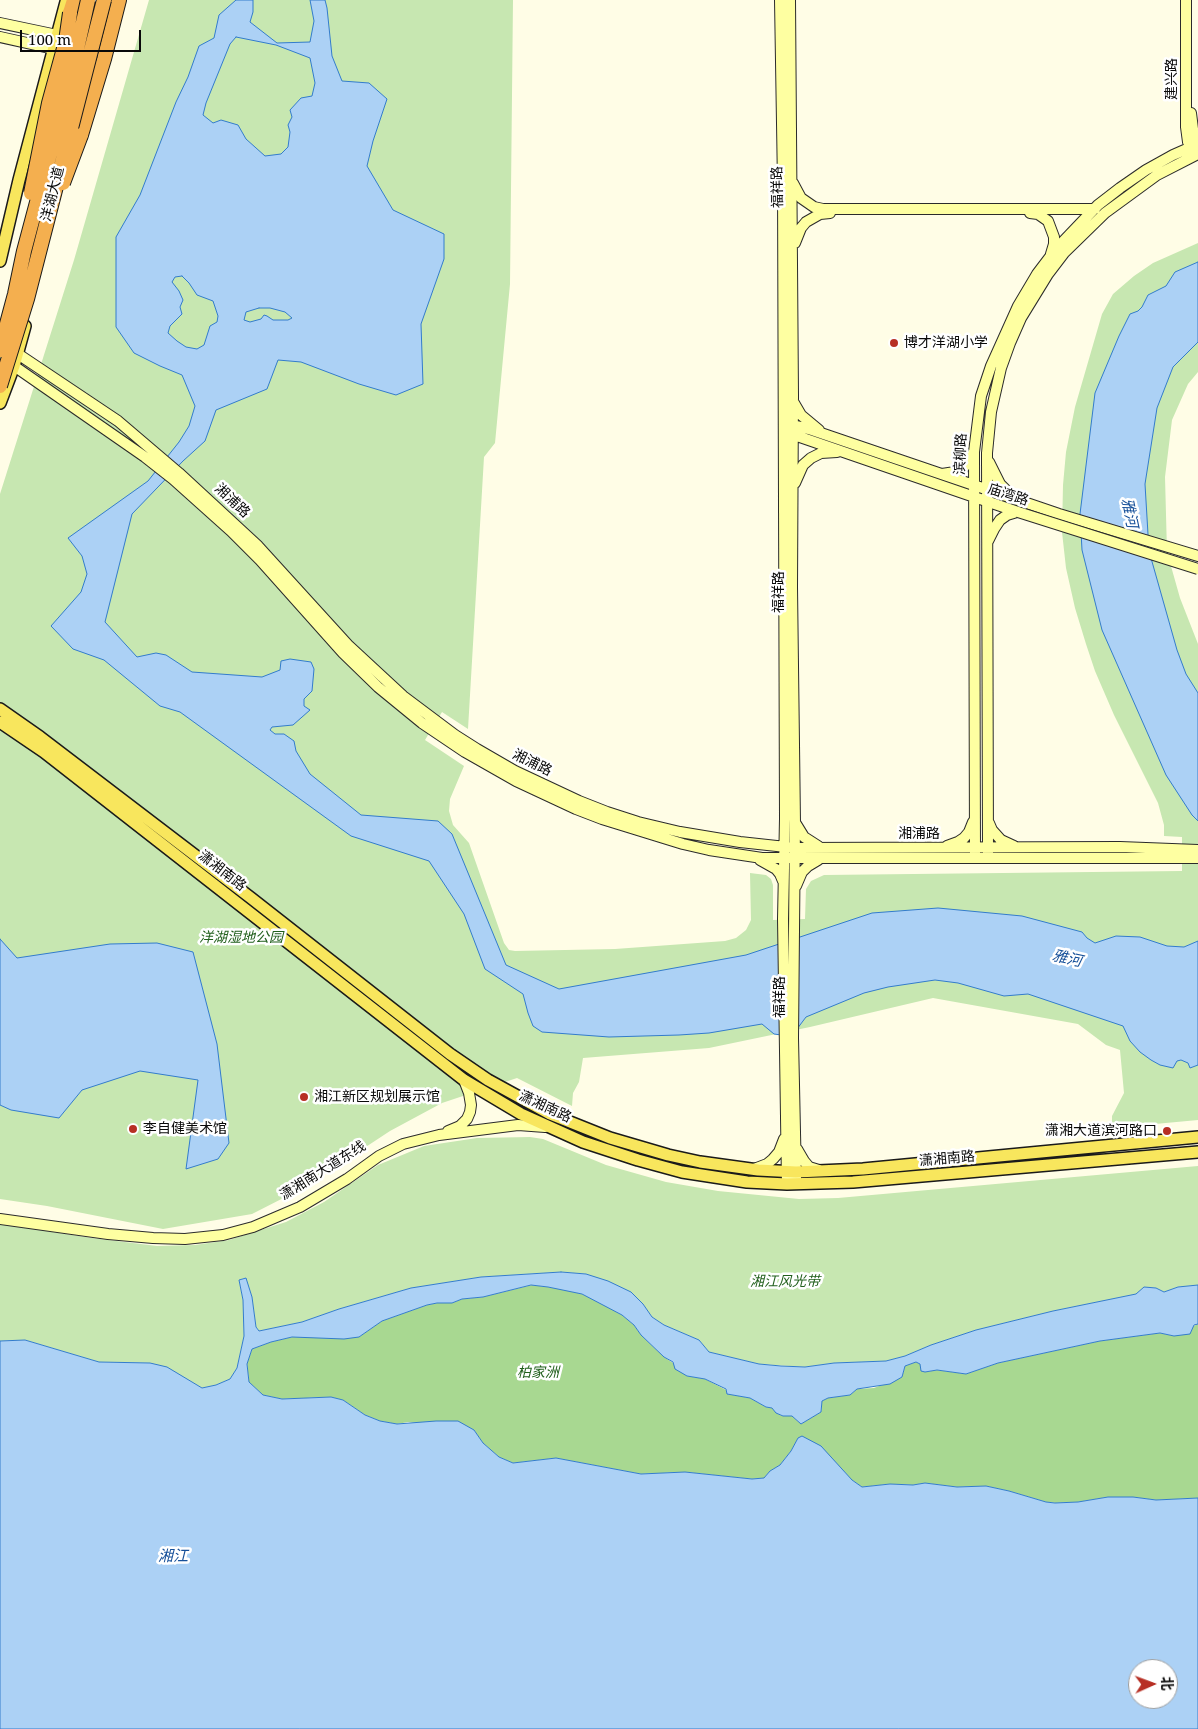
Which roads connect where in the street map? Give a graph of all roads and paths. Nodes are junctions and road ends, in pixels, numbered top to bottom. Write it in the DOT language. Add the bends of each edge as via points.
graph roads {
  1 [pos="67,0"];
  2 [pos="74,0"];
  3 [pos="88,0"];
  4 [pos="104,0"];
  5 [pos="109,0"];
  6 [pos="119,0"];
  7 [pos="780,0"];
  8 [pos="790,0"];
  9 [pos="1186,0"];
  10 [pos="1192,0"];
  11 [pos="0,23"];
  12 [pos="57,35"];
  13 [pos="0,37"];
  14 [pos="54,48"];
  15 [pos="1189,123"];
  16 [pos="1198,129"];
  17 [pos="1196,148"];
  18 [pos="1174,155"];
  19 [pos="792,176"];
  20 [pos="1095,208"];
  21 [pos="24,251"];
  22 [pos="792,254"];
  23 [pos="1050,258"];
  24 [pos="0,261"];
  25 [pos="37,262"];
  26 [pos="0,344"];
  27 [pos="0,350"];
  28 [pos="18,353"];
  29 [pos="0,358"];
  30 [pos="14,366"];
  31 [pos="0,386"];
  32 [pos="793,394"];
  33 [pos="0,404"];
  34 [pos="788,429"];
  35 [pos="829,436"];
  36 [pos="974,447"];
  37 [pos="987,449"];
  38 [pos="850,454"];
  39 [pos="152,456"];
  40 [pos="938,474"];
  41 [pos="176,476"];
  42 [pos="940,486"];
  43 [pos="974,486"];
  44 [pos="792,489"];
  45 [pos="987,490"];
  46 [pos="974,498"];
  47 [pos="1020,501"];
  48 [pos="987,503"];
  49 [pos="1018,512"];
  50 [pos="974,533"];
  51 [pos="987,547"];
  52 [pos="1198,556"];
  53 [pos="1198,568"];
  54 [pos="0,709"];
  55 [pos="0,722"];
  56 [pos="974,816"];
  57 [pos="988,817"];
  58 [pos="790,818"];
  59 [pos="757,844"];
  60 [pos="790,847"];
  61 [pos="827,848"];
  62 [pos="937,848"];
  63 [pos="975,848"];
  64 [pos="988,848"];
  65 [pos="1022,848"];
  66 [pos="1198,850"];
  67 [pos="1178,854"];
  68 [pos="749,857"];
  69 [pos="1198,858"];
  70 [pos="790,859"];
  71 [pos="826,859"];
  72 [pos="975,859"];
  73 [pos="988,859"];
  74 [pos="784,893"];
  75 [pos="794,897"];
  76 [pos="788,917"];
  77 [pos="789,1040"];
  78 [pos="464,1080"];
  79 [pos="786,1123"];
  80 [pos="555,1129"];
  81 [pos="1198,1138"];
  82 [pos="796,1141"];
  83 [pos="1198,1152"];
  84 [pos="747,1169"];
  85 [pos="825,1170"];
  86 [pos="792,1172"];
  87 [pos="792,1184"];
  88 [pos="0,1217"];
  1 -- 12 [label="main road"];
  2 -- 21 [label="highway, bridge" via="35,168"];
  3 -- 21 [label="highway, 洋湖大道, bridge"];
  4 -- 25 [label="highway, 洋湖大道, bridge"];
  5 -- 28 [label="main road"];
  6 -- 25 [label="highway, bridge" via="83,128"];
  7 -- 34 [label="main road, 福祥路"];
  8 -- 19 [label="main road, 福祥路"];
  9 -- 15 [label="main road, 建兴路"];
  10 -- 15 [label="main road"];
  11 -- 12 [label="main road"];
  12 -- 14 [label="main road"];
  13 -- 14 [label="main road"];
  14 -- 24 [label="main road"];
  15 -- 16 [label="main road"];
  15 -- 17 [label="main road, 建兴路"];
  15 -- 18 [label="main road" via="1182,145"];
  17 -- 18 [label="main road, 滨柳路"];
  17 -- 37 [label="main road, 滨柳路" via="1105,213 1064,253 1048,274 1021,318 1001,368"];
  18 -- 20 [label="main road, 滨柳路" via="1146,170"];
  19 -- 20 [label="main road" via="801,198 823,209"];
  19 -- 22 [label="main road, 福祥路"];
  20 -- 23 [label="main road, 滨柳路"];
  21 -- 27 [label="highway, 洋湖大道, bridge"];
  22 -- 23 [label="main road" via="801,228 820,214 1031,213 1044,217 1051,229 1054,244"];
  22 -- 32 [label="main road, 福祥路"];
  23 -- 36 [label="main road, 滨柳路" via="1018,306 991,366 982,396"];
  25 -- 31 [label="highway, 洋湖大道, bridge"];
  26 -- 28 [label="main road, 湘浦路"];
  28 -- 30 [label="main road"];
  28 -- 39 [label="main road, 湘浦路" via="118,421"];
  29 -- 30 [label="main road, 湘浦路"];
  30 -- 33 [label="main road"];
  30 -- 39 [label="main road, 湘浦路"];
  32 -- 34 [label="main road, 福祥路"];
  32 -- 35 [label="main road" via="801,415"];
  34 -- 35 [label="main road, 庙湾路"];
  34 -- 38 [label="main road, 庙湾路"];
  34 -- 44 [label="main road, 福祥路"];
  34 -- 58 [label="main road, 福祥路"];
  35 -- 40 [label="main road, 庙湾路"];
  36 -- 40 [label="main road" via="972,456 962,468"];
  36 -- 43 [label="main road, 滨柳路"];
  37 -- 45 [label="main road, 滨柳路"];
  37 -- 47 [label="main road" via="1000,484"];
  38 -- 42 [label="main road, 庙湾路"];
  38 -- 44 [label="main road" via="821,453 812,458 804,465"];
  39 -- 41 [label="main road, 湘浦路"];
  40 -- 43 [label="main road, 庙湾路"];
  41 -- 59 [label="main road, 湘浦路" via="258,546 363,660 403,696 455,735 515,771 607,812 680,832"];
  41 -- 68 [label="main road, 湘浦路" via="378,687 422,723 465,752 516,781 602,819 701,848"];
  42 -- 46 [label="main road, 庙湾路"];
  42 -- 50 [label="main road" via="962,499 971,516"];
  43 -- 45 [label="main road, 庙湾路"];
  43 -- 46 [label="main road, 滨柳路"];
  44 -- 58 [label="main road, 福祥路"];
  45 -- 47 [label="main road, 庙湾路"];
  45 -- 48 [label="main road, 滨柳路"];
  46 -- 48 [label="main road, 庙湾路"];
  46 -- 50 [label="main road, 滨柳路"];
  47 -- 52 [label="main road, 庙湾路"];
  48 -- 49 [label="main road, 庙湾路"];
  48 -- 51 [label="main road, 滨柳路"];
  49 -- 51 [label="main road" via="1000,520"];
  49 -- 53 [label="main road, 庙湾路, bridge"];
  50 -- 56 [label="main road, 滨柳路"];
  51 -- 57 [label="main road, 滨柳路"];
  54 -- 84 [label="main road, 潇湘南路" via="488,1080 550,1114 610,1138 668,1155"];
  55 -- 78 [label="main road, 潇湘南路" via="44,752"];
  56 -- 62 [label="main road" via="964,838"];
  56 -- 63 [label="main road, 滨柳路"];
  57 -- 64 [label="main road, 滨柳路"];
  57 -- 65 [label="main road" via="992,830 1001,840"];
  58 -- 59 [label="main road" via="777,838"];
  58 -- 60 [label="main road, 福祥路"];
  58 -- 61 [label="main road" via="804,837 816,846"];
  59 -- 60 [label="main road, 湘浦路"];
  60 -- 61 [label="main road, 湘浦路"];
  60 -- 70 [label="main road, 福祥路"];
  61 -- 62 [label="main road, 湘浦路"];
  62 -- 63 [label="main road, 湘浦路"];
  63 -- 64 [label="main road, 湘浦路"];
  63 -- 72 [label="main road, 滨柳路"];
  64 -- 65 [label="main road, 湘浦路"];
  64 -- 73 [label="main road, 滨柳路"];
  65 -- 67 [label="main road, 湘浦路" via="1120,848"];
  66 -- 67 [label="main road, 湘浦路"];
  67 -- 69 [label="main road, 湘浦路"];
  67 -- 73 [label="main road, 湘浦路"];
  68 -- 70 [label="main road, 湘浦路"];
  68 -- 74 [label="main road" via="776,868"];
  70 -- 71 [label="main road, 湘浦路"];
  70 -- 74 [label="main road, 福祥路"];
  70 -- 75 [label="main road, 福祥路"];
  71 -- 72 [label="main road, 湘浦路"];
  71 -- 75 [label="main road" via="814,862 802,872"];
  72 -- 73 [label="main road, 湘浦路"];
  74 -- 76 [label="main road, 福祥路"];
  75 -- 76 [label="main road, 福祥路"];
  76 -- 77 [label="main road, 福祥路"];
  77 -- 79 [label="main road, 福祥路"];
  77 -- 82 [label="main road, 福祥路"];
  78 -- 80 [label="main road, 潇湘南路"];
  78 -- 88 [label="main road, 潇湘南大道东线" via="472,1105 467,1119 460,1126 403,1141 294,1207 242,1227 172,1236"];
  79 -- 84 [label="main road" via="783,1145 773,1159 761,1167"];
  79 -- 86 [label="main road, 福祥路"];
  80 -- 87 [label="main road, 潇湘南路" via="599,1148 661,1167 747,1182"];
  80 -- 88 [label="main road, 潇湘南大道东线" via="518,1125 422,1138 403,1144 300,1208 223,1235 160,1239"];
  81 -- 85 [label="main road, 潇湘南路"];
  82 -- 85 [label="main road" via="804,1161"];
  82 -- 86 [label="main road, 福祥路"];
  83 -- 87 [label="main road, 潇湘南路" via="853,1182"];
  84 -- 86 [label="main road, 潇湘南路"];
  85 -- 86 [label="main road, 潇湘南路"];
  86 -- 87 [label="main road, 福祥路"];
}
